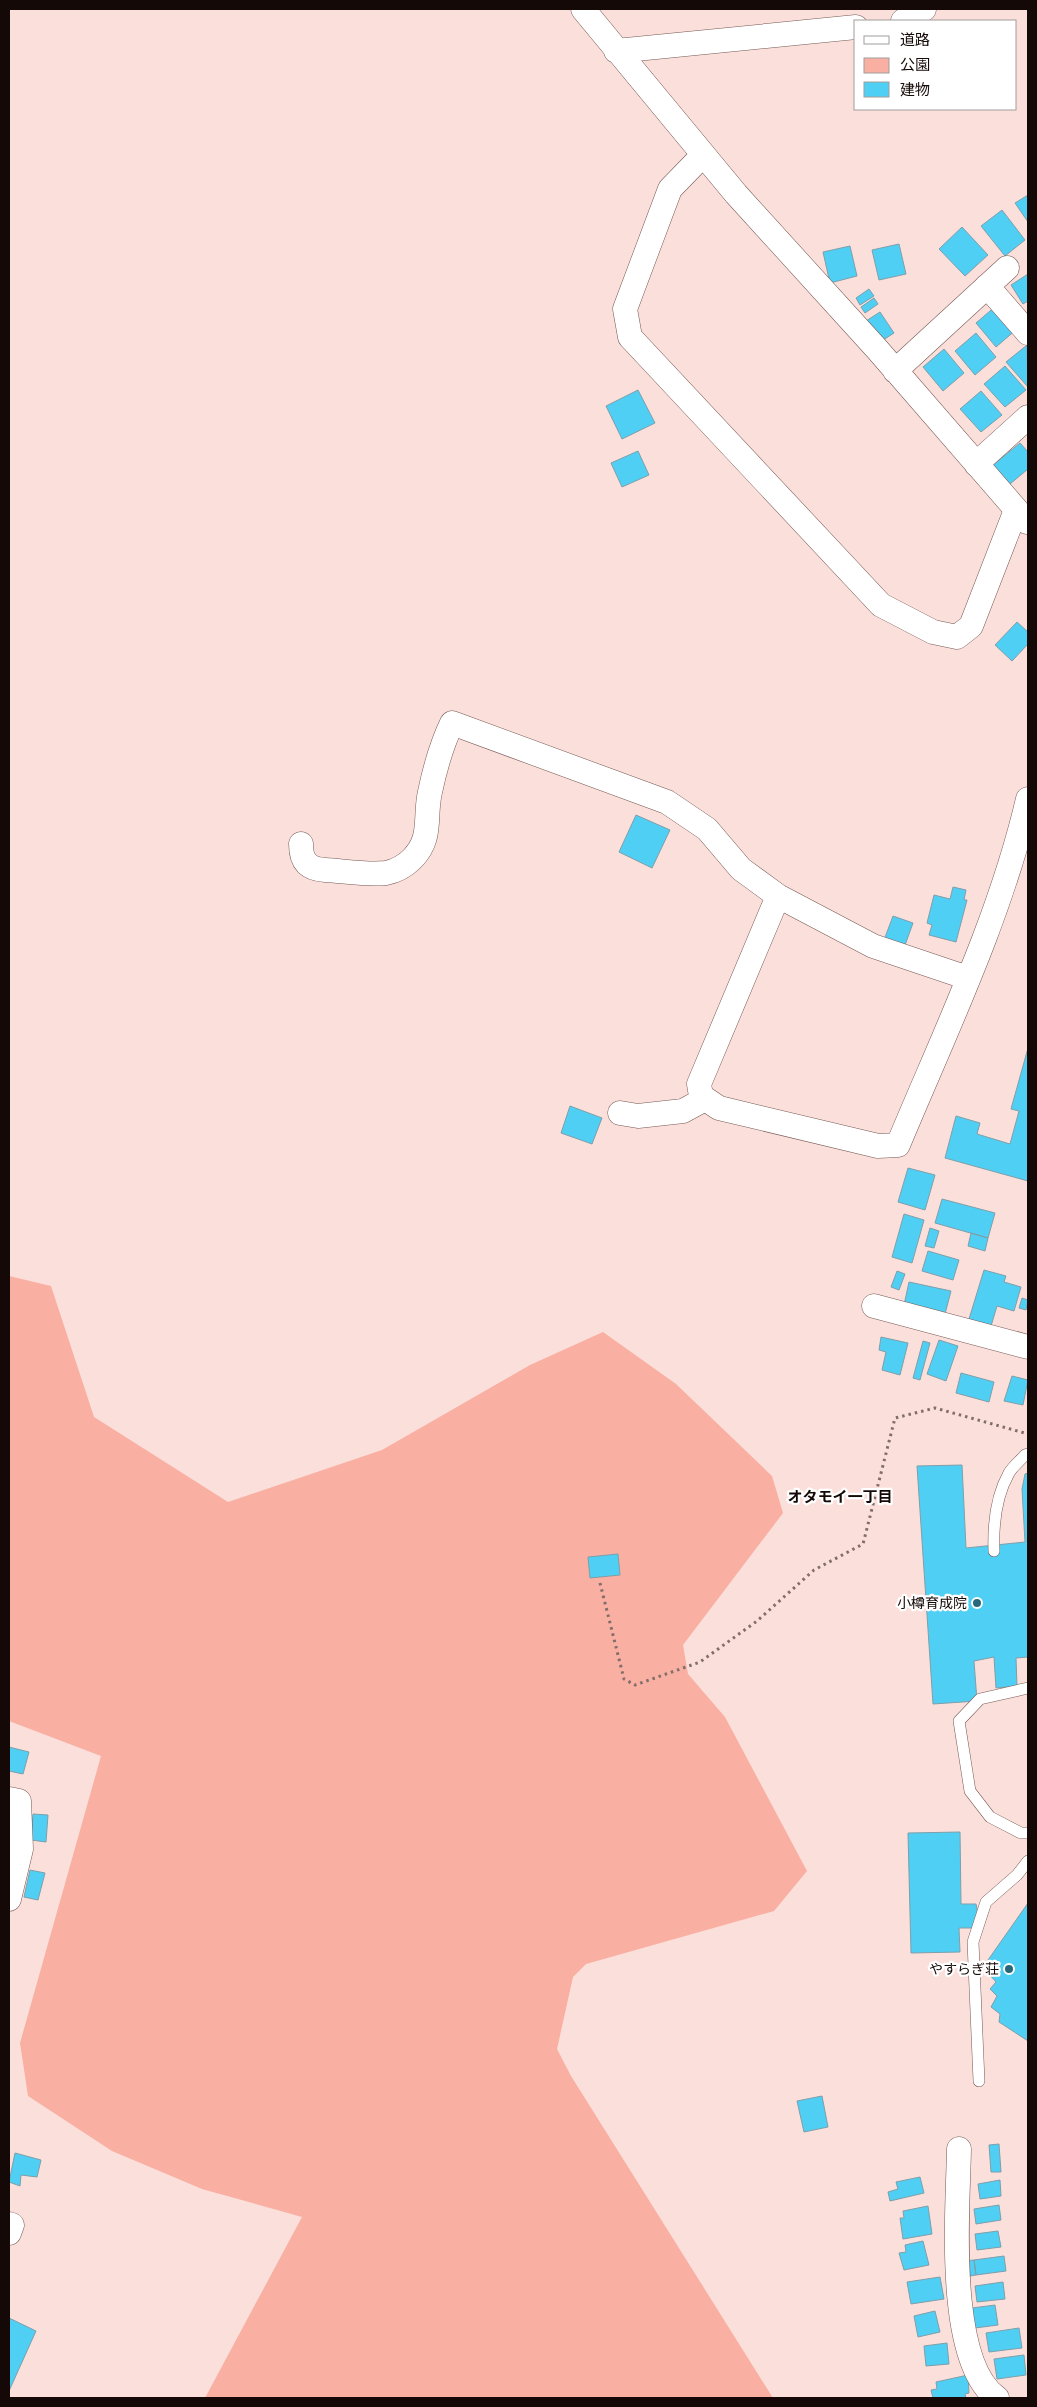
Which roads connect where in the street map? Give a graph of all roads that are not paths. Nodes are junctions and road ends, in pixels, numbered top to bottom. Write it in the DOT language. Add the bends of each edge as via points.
graph roads {
  1 [pos="583,9"];
  2 [pos="924,9"];
  3 [pos="905,20"];
  4 [pos="854,27"];
  5 [pos="616,51"];
  6 [pos="704,155"];
  7 [pos="1007,268"];
  8 [pos="987,286"];
  9 [pos="1028,333"];
  10 [pos="896,371"];
  11 [pos="1028,417"];
  12 [pos="976,464"];
  13 [pos="1022,517"];
  14 [pos="1028,799"];
  15 [pos="302,844"];
  16 [pos="1022,852"];
  17 [pos="778,896"];
  18 [pos="968,978"];
  19 [pos="705,1099"];
  20 [pos="620,1113"];
  21 [pos="874,1306"];
  22 [pos="1028,1347"];
  23 [pos="1028,1454"];
  24 [pos="994,1551"];
  25 [pos="1028,1688"];
  26 [pos="9,1798"];
  27 [pos="1028,1833"];
  28 [pos="1028,1860"];
  29 [pos="9,1899"];
  30 [pos="979,2081"];
  31 [pos="959,2148"];
  32 [pos="9,2224"];
  33 [pos="9,2232"];
  34 [pos="997,2398"];
  1 -- 5 [label="street"];
  2 -- 3 [label="street"];
  4 -- 5 [label="street"];
  5 -- 6 [label="street"];
  6 -- 10 [label="street"];
  6 -- 13 [label="street" via="670,189 625,309 630,337 881,605 933,632 957,637 971,626"];
  7 -- 8 [label="street"];
  8 -- 9 [label="street"];
  8 -- 10 [label="street"];
  10 -- 12 [label="street"];
  11 -- 12 [label="street"];
  12 -- 13 [label="street"];
  14 -- 16 [label="street"];
  15 -- 17 [label="street" via="301,856 307,865 321,870 386,873 404,866 422,850 429,795 441,746 452,724 668,802 707,829 741,869"];
  16 -- 18 [label="street"];
  17 -- 18 [label="street" via="873,946"];
  17 -- 19 [label="street" via="698,1084"];
  18 -- 19 [label="street" via="898,1145 878,1146 719,1108"];
  19 -- 20 [label="street" via="676,1113 638,1116"];
  21 -- 22 [label="street"];
  23 -- 24 [label="lane" via="1009,1472 993,1524"];
  25 -- 27 [label="lane" via="980,1699 959,1721 970,1791 990,1817 1021,1833"];
  26 -- 29 [label="street" via="19,1801 21,1849"];
  28 -- 30 [label="lane" via="1017,1875 986,1902 974,1942"];
  31 -- 34 [label="street" via="957,2276 964,2331 973,2366 990,2393"];
  32 -- 33 [label="street" via="12,2225"];
}
